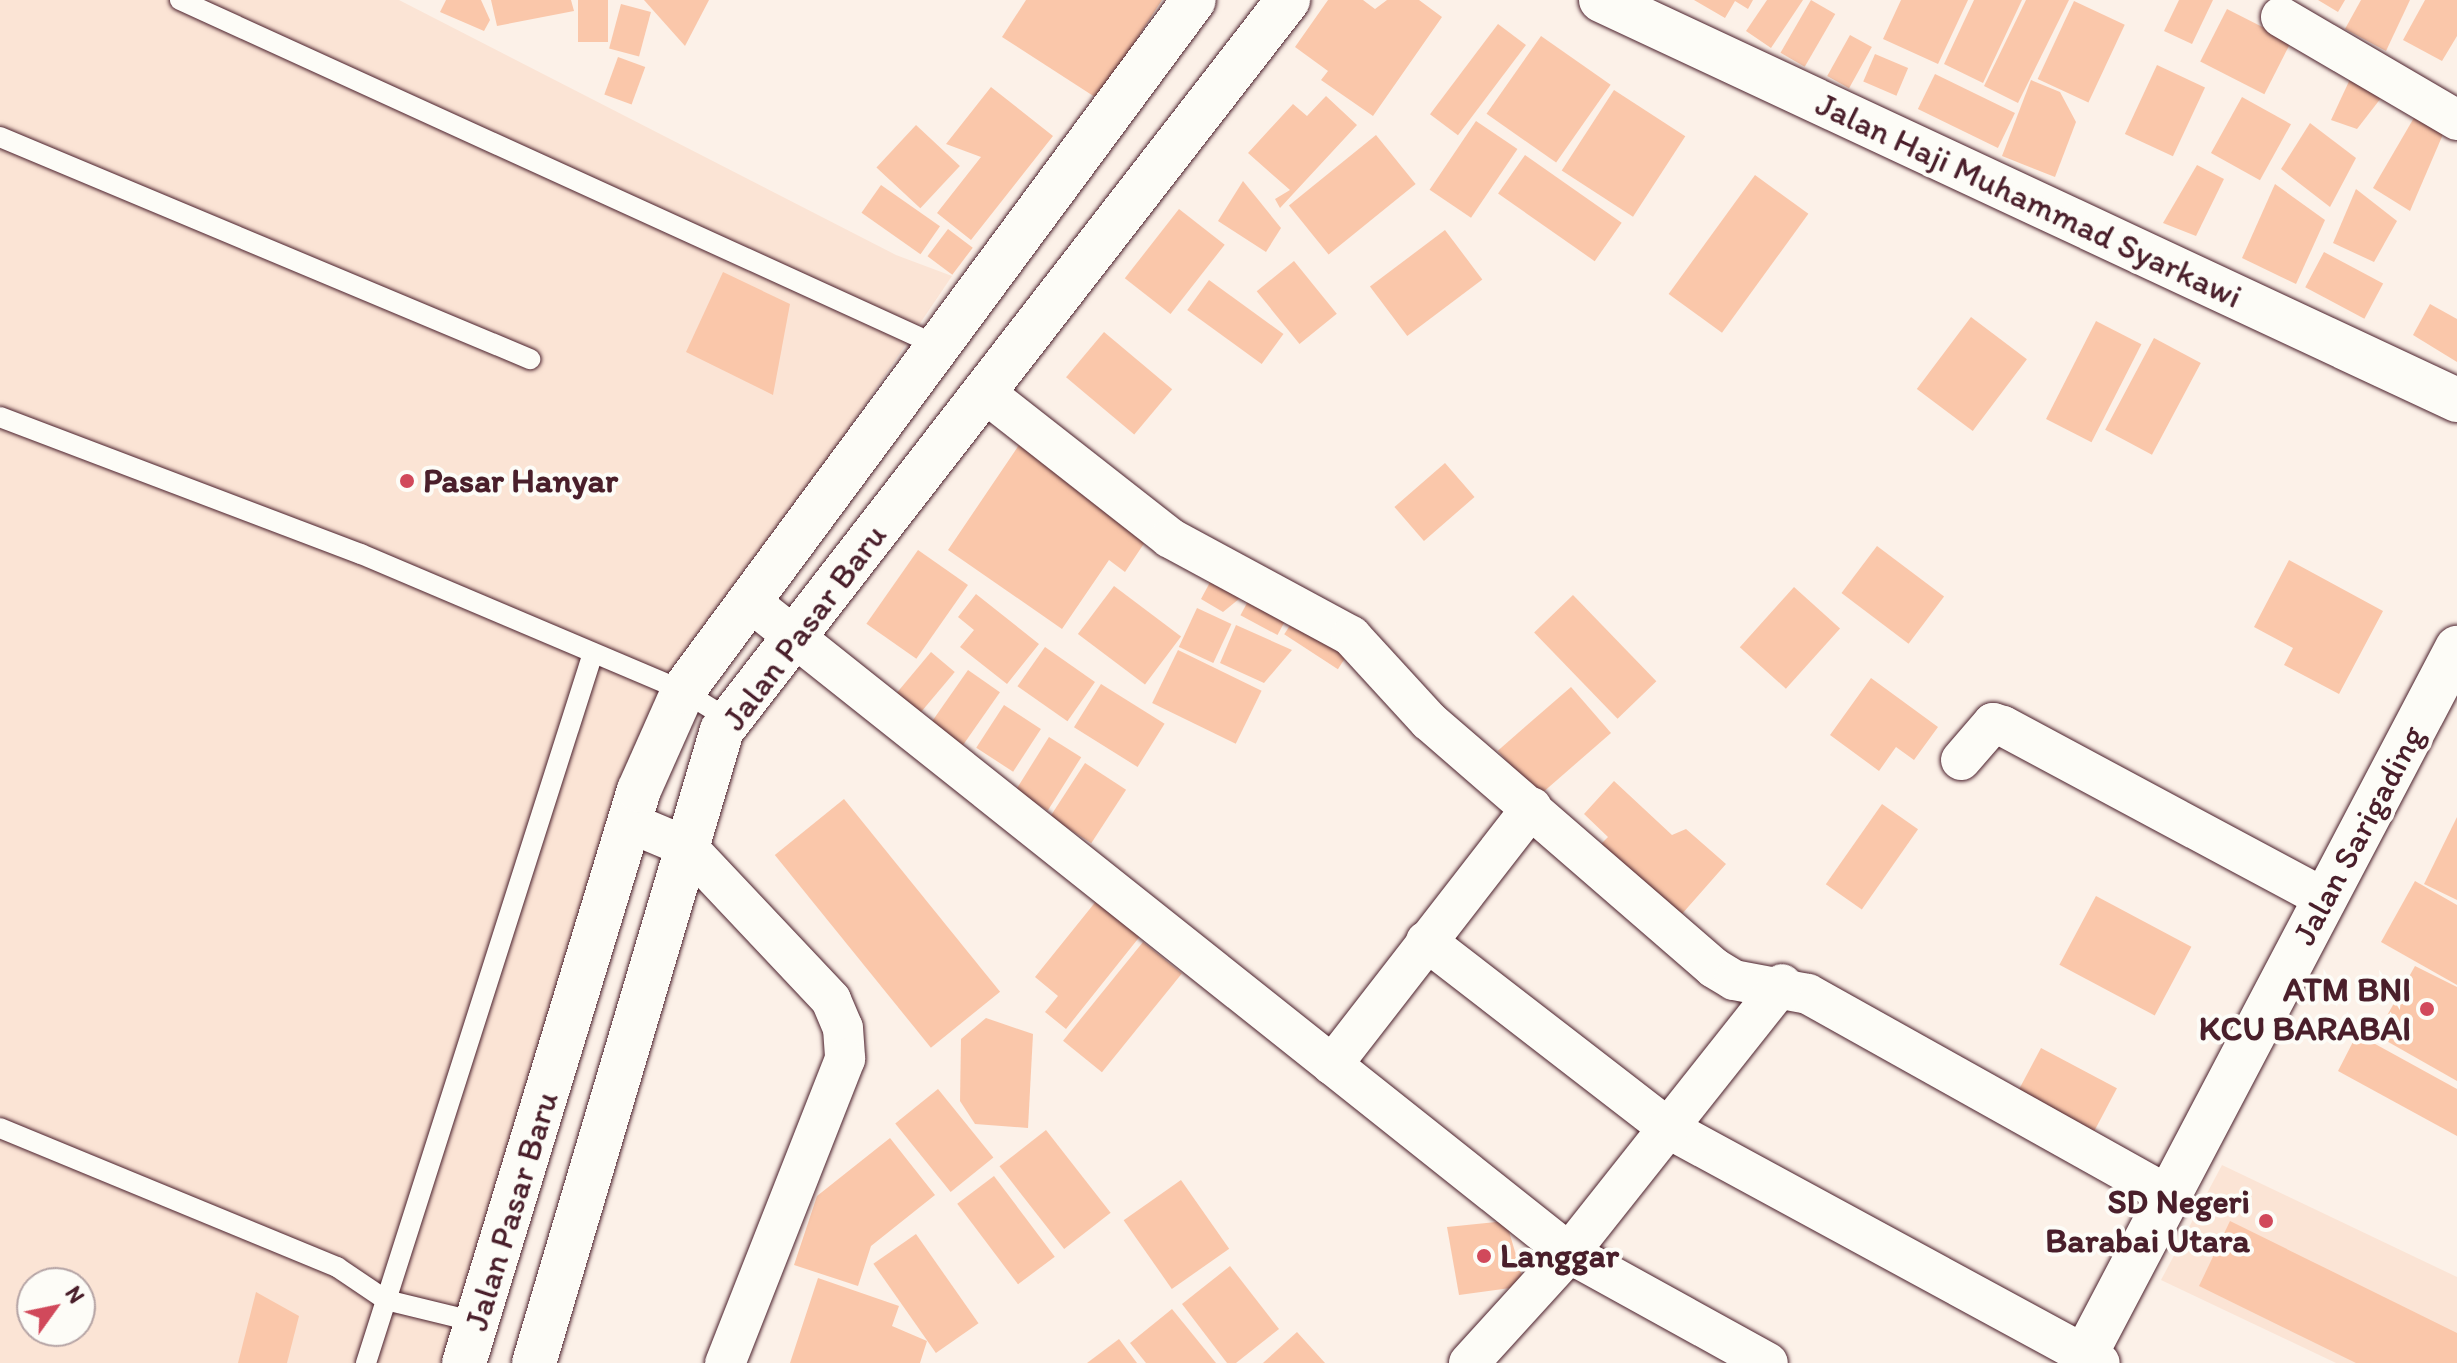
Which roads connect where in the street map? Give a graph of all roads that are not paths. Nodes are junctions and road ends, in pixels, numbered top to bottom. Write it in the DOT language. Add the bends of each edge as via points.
graph roads {
  1 [pos="180,0"];
  2 [pos="1194,0"];
  3 [pos="1288,0"];
  4 [pos="1601,0"];
  5 [pos="2281,17"];
  6 [pos="2457,120"];
  7 [pos="0,137"];
  8 [pos="988,272"];
  9 [pos="1047,310"];
  10 [pos="934,344"];
  11 [pos="530,359"];
  12 [pos="984,392"];
  13 [pos="2457,400"];
  14 [pos="0,417"];
  15 [pos="748,600"];
  16 [pos="795,636"];
  17 [pos="2457,648"];
  18 [pos="593,653"];
  19 [pos="683,691"];
  20 [pos="730,720"];
  21 [pos="1961,760"];
  22 [pos="1532,807"];
  23 [pos="630,823"];
  24 [pos="687,847"];
  25 [pos="2325,899"];
  26 [pos="1426,941"];
  27 [pos="1782,984"];
  28 [pos="1332,1065"];
  29 [pos="0,1128"];
  30 [pos="1669,1129"];
  31 [pos="2169,1196"];
  32 [pos="506,1228"];
  33 [pos="568,1248"];
  34 [pos="1569,1253"];
  35 [pos="386,1300"];
  36 [pos="476,1322"];
  37 [pos="2089,1361"];
  38 [pos="366,1363"];
  39 [pos="464,1363"];
  40 [pos="534,1363"];
  41 [pos="725,1363"];
  42 [pos="1469,1363"];
  43 [pos="1768,1363"];
  1 -- 10 [label="lane"];
  2 -- 8 [label="street, Jalan Pasar Baru"];
  3 -- 9 [label="street, Jalan Pasar Baru"];
  4 -- 13 [label="street, Jalan Haji Muhammad Syarkawi"];
  5 -- 6 [label="street"];
  7 -- 11 [label="lane"];
  8 -- 9 [label="street"];
  8 -- 10 [label="street, Jalan Pasar Baru"];
  9 -- 12 [label="street, Jalan Pasar Baru"];
  10 -- 15 [label="street, Jalan Pasar Baru"];
  12 -- 16 [label="street, Jalan Pasar Baru"];
  12 -- 22 [label="street" via="1170,538 1351,636 1429,721"];
  14 -- 18 [label="lane" via="361,554"];
  15 -- 16 [label="street"];
  15 -- 19 [label="street, Jalan Pasar Baru"];
  16 -- 20 [label="street, Jalan Pasar Baru"];
  16 -- 28 [label="street"];
  17 -- 25 [label="street, Jalan Sarigading"];
  18 -- 19 [label="lane"];
  18 -- 35 [label="lane"];
  19 -- 20 [label="lane"];
  19 -- 23 [label="street, Jalan Pasar Baru"];
  20 -- 24 [label="street, Jalan Pasar Baru"];
  21 -- 25 [label="street" via="1993,723 2003,726"];
  22 -- 26 [label="street"];
  22 -- 27 [label="street" via="1714,968 1734,980"];
  23 -- 24 [label="street"];
  23 -- 32 [label="street, Jalan Pasar Baru"];
  24 -- 33 [label="street, Jalan Pasar Baru"];
  24 -- 41 [label="street" via="831,1000 845,1059"];
  25 -- 31 [label="street, Jalan Sarigading"];
  26 -- 28 [label="street"];
  26 -- 30 [label="street"];
  27 -- 30 [label="street"];
  27 -- 31 [label="street"];
  28 -- 34 [label="street"];
  29 -- 35 [label="lane" via="337,1267"];
  30 -- 34 [label="street"];
  30 -- 37 [label="street"];
  31 -- 37 [label="street, Jalan Sarigading"];
  32 -- 33 [label="street"];
  32 -- 36 [label="street, Jalan Pasar Baru"];
  33 -- 40 [label="street, Jalan Pasar Baru"];
  34 -- 42 [label="street"];
  34 -- 43 [label="street"];
  35 -- 36 [label="lane"];
  35 -- 38 [label="lane"];
  36 -- 39 [label="street, Jalan Pasar Baru"];
}
